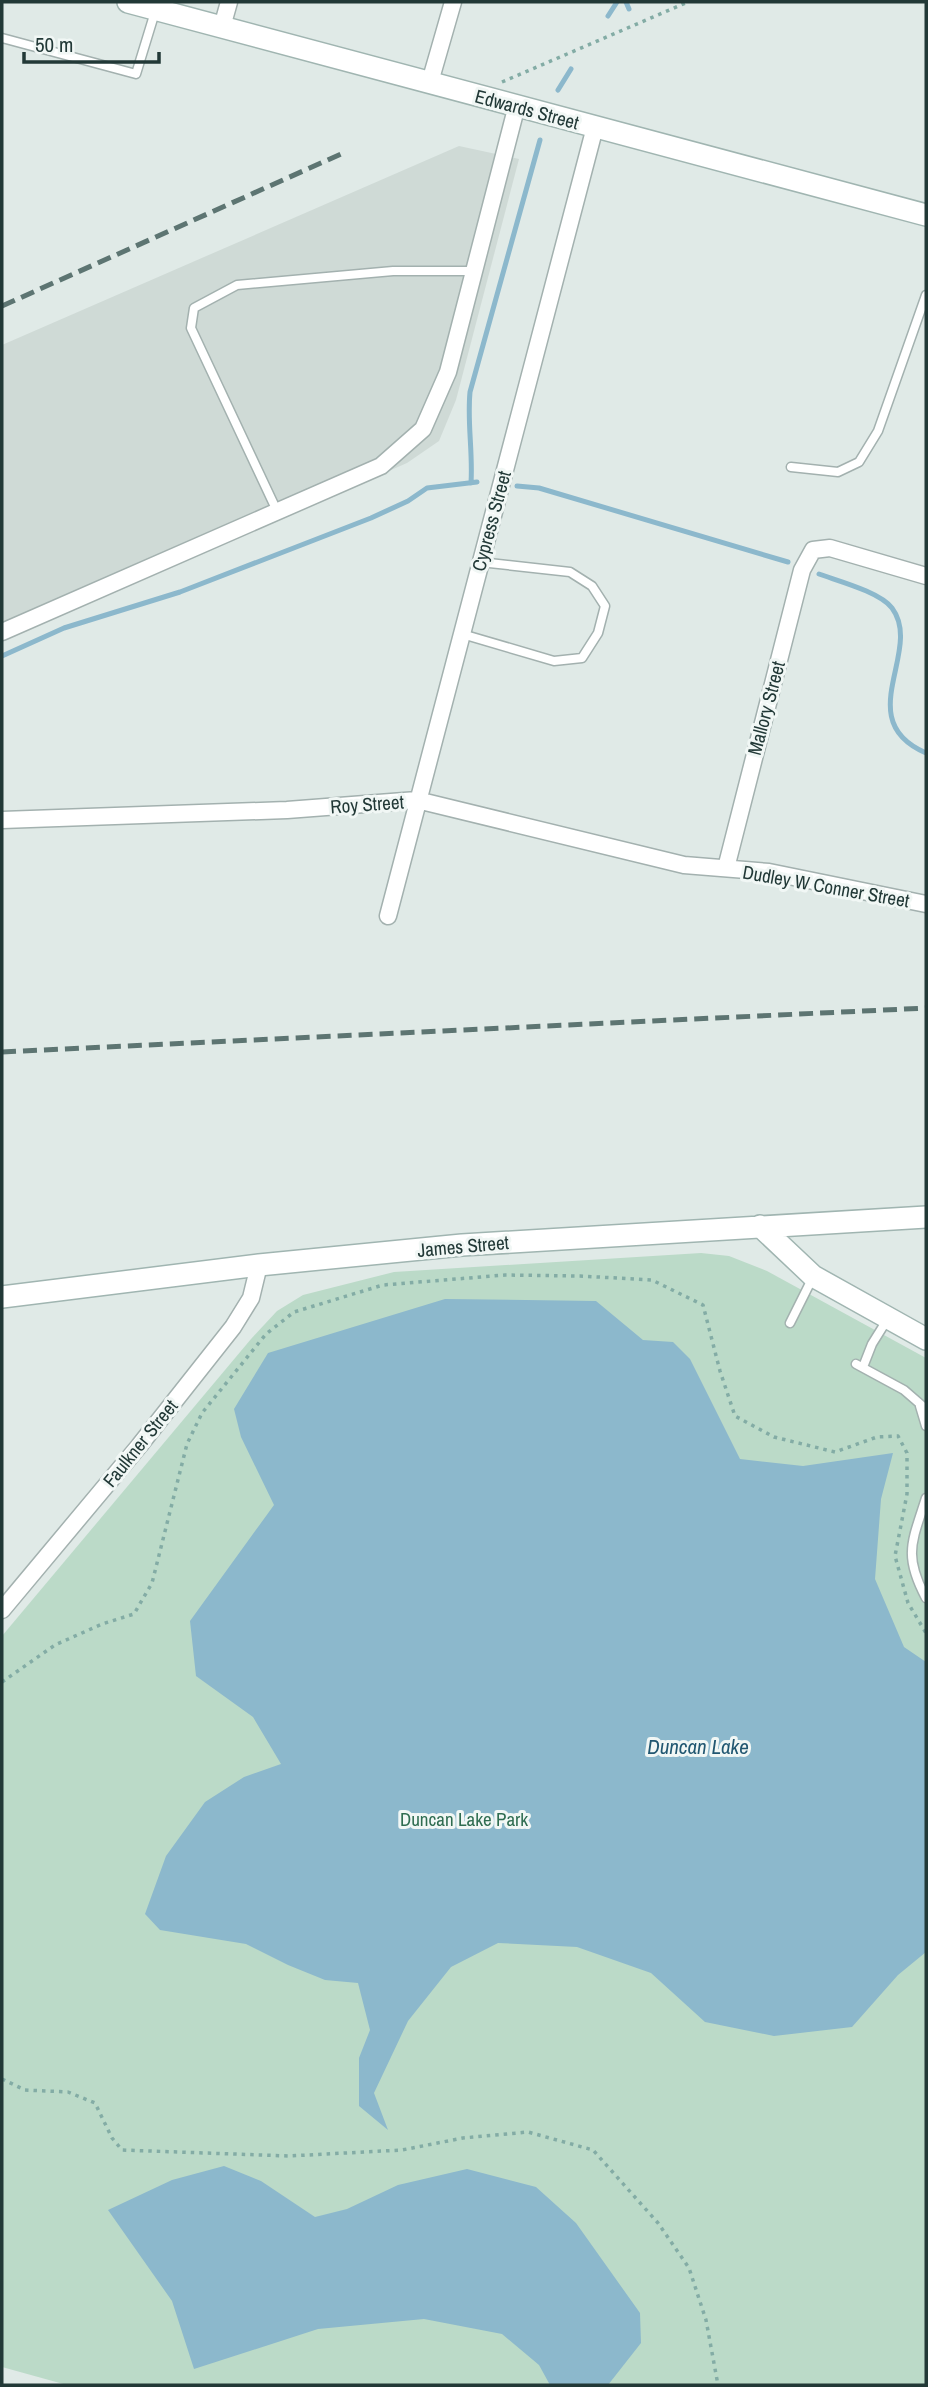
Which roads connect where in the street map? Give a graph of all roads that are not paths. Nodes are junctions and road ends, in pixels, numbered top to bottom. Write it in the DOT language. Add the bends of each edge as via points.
graph roads {
  1 [pos="128,2"];
  2 [pos="229,2"];
  3 [pos="453,2"];
  4 [pos="156,9"];
  5 [pos="222,27"];
  6 [pos="2,38"];
  7 [pos="430,82"];
  8 [pos="517,105"];
  9 [pos="595,127"];
  10 [pos="926,215"];
  11 [pos="474,271"];
  12 [pos="926,295"];
  13 [pos="791,467"];
  14 [pos="277,511"];
  15 [pos="480,562"];
  16 [pos="926,576"];
  17 [pos="2,632"];
  18 [pos="461,634"];
  19 [pos="417,800"];
  20 [pos="2,820"];
  21 [pos="726,868"];
  22 [pos="926,904"];
  23 [pos="388,916"];
  24 [pos="926,1217"];
  25 [pos="760,1226"];
  26 [pos="259,1265"];
  27 [pos="813,1276"];
  28 [pos="2,1297"];
  29 [pos="888,1318"];
  30 [pos="790,1323"];
  31 [pos="926,1339"];
  32 [pos="917,1400"];
  33 [pos="926,1409"];
  34 [pos="926,1426"];
  35 [pos="926,1498"];
  36 [pos="926,1598"];
  37 [pos="2,1610"];
  1 -- 4 [label="street, Edwards Street"];
  2 -- 5 [label="street"];
  3 -- 7 [label="street"];
  4 -- 5 [label="street, Edwards Street"];
  4 -- 6 [label="lane" via="136,74"];
  5 -- 7 [label="street, Edwards Street"];
  7 -- 8 [label="street, Edwards Street"];
  8 -- 9 [label="street, Edwards Street"];
  8 -- 11 [label="street"];
  9 -- 10 [label="street, Edwards Street"];
  9 -- 15 [label="street, Cypress Street"];
  11 -- 14 [label="street" via="448,372 423,429 381,466"];
  11 -- 14 [label="lane" via="393,271 237,285 194,308 191,328"];
  12 -- 13 [label="lane" via="878,431 859,461 838,472"];
  14 -- 17 [label="street"];
  15 -- 18 [label="street, Cypress Street"];
  15 -- 18 [label="lane" via="570,572 592,586 605,606 598,633 582,658 554,661"];
  16 -- 21 [label="street, Mallory Street" via="830,548 813,550 802,570"];
  18 -- 19 [label="street, Cypress Street"];
  19 -- 20 [label="street, Roy Street" via="287,810"];
  19 -- 21 [label="street, Roy Street" via="684,865"];
  19 -- 23 [label="street, Cypress Street"];
  21 -- 22 [label="street, Dudley W Conner Street" via="801,877"];
  24 -- 25 [label="street, James Street"];
  25 -- 26 [label="street, James Street" via="462,1245"];
  25 -- 27 [label="street"];
  26 -- 28 [label="street, James Street"];
  26 -- 37 [label="street, Faulkner Street" via="251,1298 233,1327"];
  27 -- 29 [label="street"];
  27 -- 30 [label="lane"];
  29 -- 31 [label="street"];
  29 -- 32 [label="lane" via="859,1366"];
  32 -- 33 [label="lane"];
  32 -- 34 [label="lane"];
  35 -- 36 [label="lane" via="911,1545 911,1560"];
}
